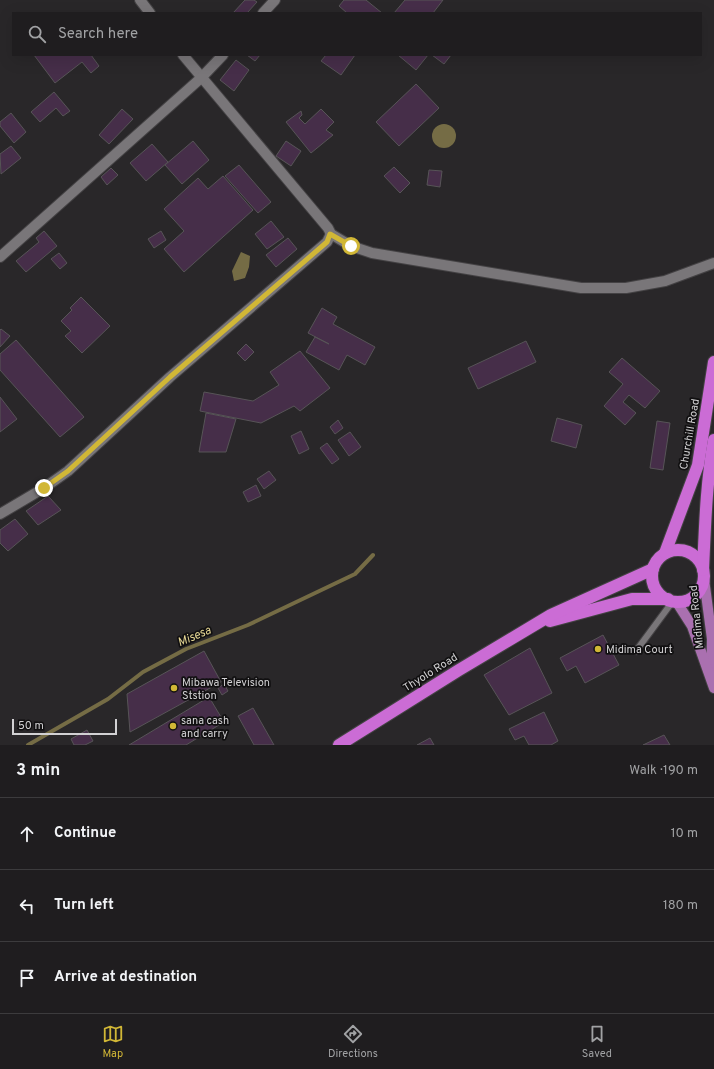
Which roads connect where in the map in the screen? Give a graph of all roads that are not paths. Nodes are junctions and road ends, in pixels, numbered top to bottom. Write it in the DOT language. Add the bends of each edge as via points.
graph roads {
  1 [pos="140,0"];
  2 [pos="275,0"];
  3 [pos="149,12"];
  4 [pos="264,12"];
  5 [pos="184,56"];
  6 [pos="222,56"];
  7 [pos="201,78"];
  8 [pos="330,234"];
  9 [pos="0,256"];
  10 [pos="714,263"];
  11 [pos="714,362"];
  12 [pos="714,440"];
  13 [pos="0,514"];
  14 [pos="666,553"];
  15 [pos="653,569"];
  16 [pos="704,575"];
  17 [pos="672,601"];
  18 [pos="537,623"];
  19 [pos="636,651"];
  20 [pos="711,677"];
  21 [pos="714,688"];
  22 [pos="339,745"];
  1 -- 3 [label="street"];
  2 -- 4 [label="street"];
  5 -- 7 [label="street"];
  6 -- 7 [label="street"];
  7 -- 8 [label="street" via="328,228"];
  7 -- 9 [label="street"];
  8 -- 10 [label="street" via="351,246 393,258 581,288 626,288 665,281"];
  8 -- 13 [label="street" via="327,242 170,377 68,471"];
  11 -- 14 [label="highway, Churchill Road" via="698,465"];
  12 -- 16 [label="highway" via="705,511"];
  14 -- 15 [label="highway" via="657,560"];
  14 -- 16 [label="highway" via="675,550 689,553 700,562"];
  15 -- 17 [label="highway" via="652,576 657,590"];
  15 -- 18 [label="highway, Thyolo Road" via="564,608"];
  16 -- 17 [label="highway" via="697,593 684,601"];
  16 -- 20 [label="main road, Midima Road" via="712,639"];
  17 -- 18 [label="highway, Thyolo Road" via="632,599"];
  17 -- 19 [label="lane"];
  17 -- 20 [label="main road, Midima Road" via="692,626"];
  18 -- 22 [label="highway, Thyolo Road"];
  20 -- 21 [label="main road, Midima Road"];
}
